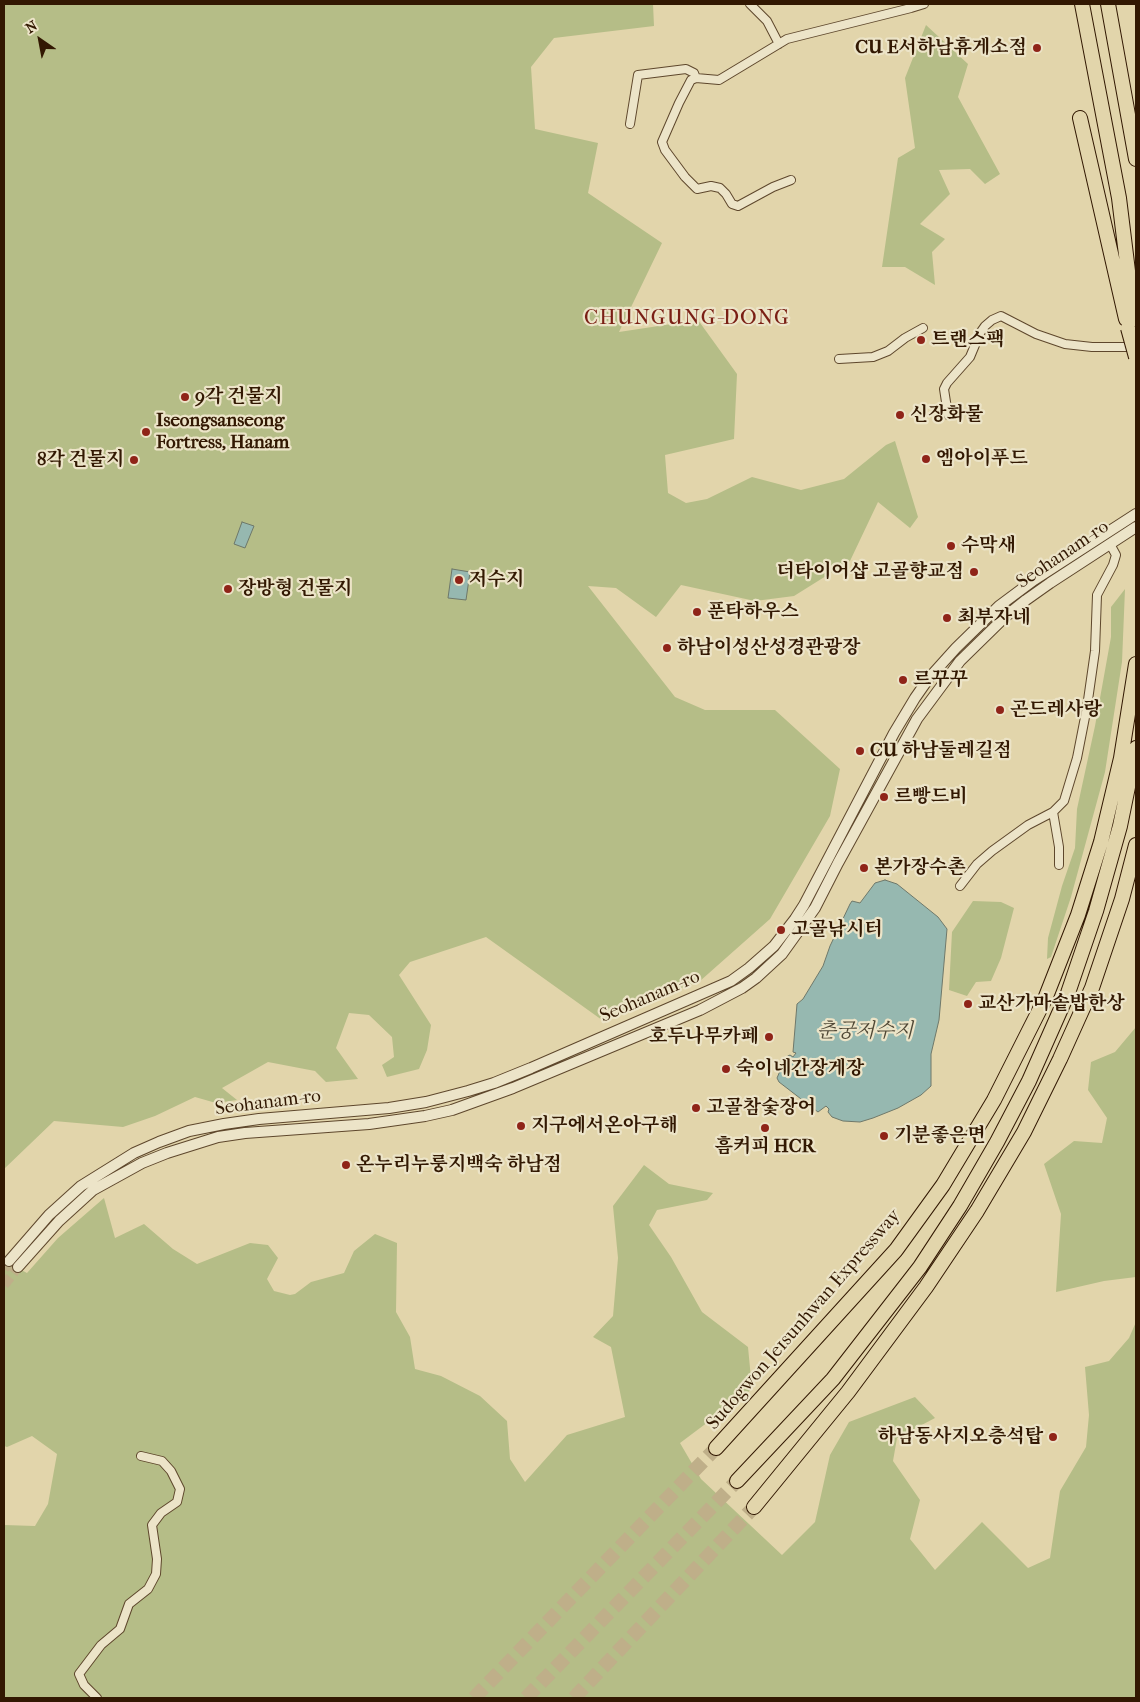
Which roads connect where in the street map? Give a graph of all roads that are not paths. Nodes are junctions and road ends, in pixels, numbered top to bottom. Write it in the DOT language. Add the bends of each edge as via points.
graph roads {
  1 [pos="750,4"];
  2 [pos="924,4"];
  3 [pos="1082,4"];
  4 [pos="1087,4"];
  5 [pos="1108,4"];
  6 [pos="779,44"];
  7 [pos="1093,56"];
  8 [pos="696,78"];
  9 [pos="1080,118"];
  10 [pos="630,124"];
  11 [pos="1136,159"];
  12 [pos="791,180"];
  13 [pos="923,328"];
  14 [pos="1133,331"];
  15 [pos="1136,347"];
  16 [pos="1136,357"];
  17 [pos="839,359"];
  18 [pos="948,415"];
  19 [pos="1136,514"];
  20 [pos="1136,527"];
  21 [pos="1110,544"];
  22 [pos="1136,664"];
  23 [pos="1136,748"];
  24 [pos="1053,812"];
  25 [pos="1136,845"];
  26 [pos="1059,864"];
  27 [pos="960,886"];
  28 [pos="716,1448"];
  29 [pos="141,1456"];
  30 [pos="736,1481"];
  31 [pos="754,1507"];
  32 [pos="97,1698"];
  1 -- 6 [label="street" via="767,21"];
  2 -- 6 [label="street"];
  3 -- 7 [label="highway"];
  4 -- 7 [label="highway"];
  5 -- 11 [label="highway"];
  6 -- 8 [label="street" via="719,80"];
  7 -- 14 [label="highway" via="1119,198"];
  8 -- 10 [label="street" via="694,72 686,69 638,75"];
  8 -- 12 [label="street" via="685,90 662,142 684,177 697,189 720,188 732,204 738,206 773,186"];
  9 -- 14 [label="highway"];
  13 -- 17 [label="street" via="888,351 872,357"];
  14 -- 16 [label="highway, bridge"];
  15 -- 18 [label="street" via="1065,344 1001,316 985,326 970,357 946,383"];
  19 -- 21 [label="street, Seohanam-ro" via="999,606 929,678 894,732 795,919 768,952 731,981 531,1068 468,1091 388,1108 224,1124 189,1131 159,1142 81,1186 49,1215 14,1264 93,1190 166,1152 245,1133 369,1124 452,1110 700,1010 742,988 782,954 815,908 917,718 960,661 1006,616"];
  20 -- 21 [label="street, Seohanam-ro"];
  21 -- 24 [label="street" via="1116,556 1097,595 1095,651 1077,758 1064,801"];
  22 -- 28 [label="highway, Sudogwon Je1sunhwan Expressway" via="1122,758 1078,915 1045,1000 994,1100 942,1185 896,1250"];
  23 -- 30 [label="highway" via="1120,826 1068,993 1029,1081 997,1142 920,1267 833,1379"];
  24 -- 26 [label="street"];
  24 -- 27 [label="street" via="1028,824 992,851"];
  25 -- 31 [label="highway" via="1092,988 1024,1132 926,1287 848,1392"];
  29 -- 32 [label="street" via="162,1461 180,1489 177,1502 161,1513 152,1525 157,1559 156,1574 148,1589 129,1604 120,1629 102,1645 79,1674"];
}
